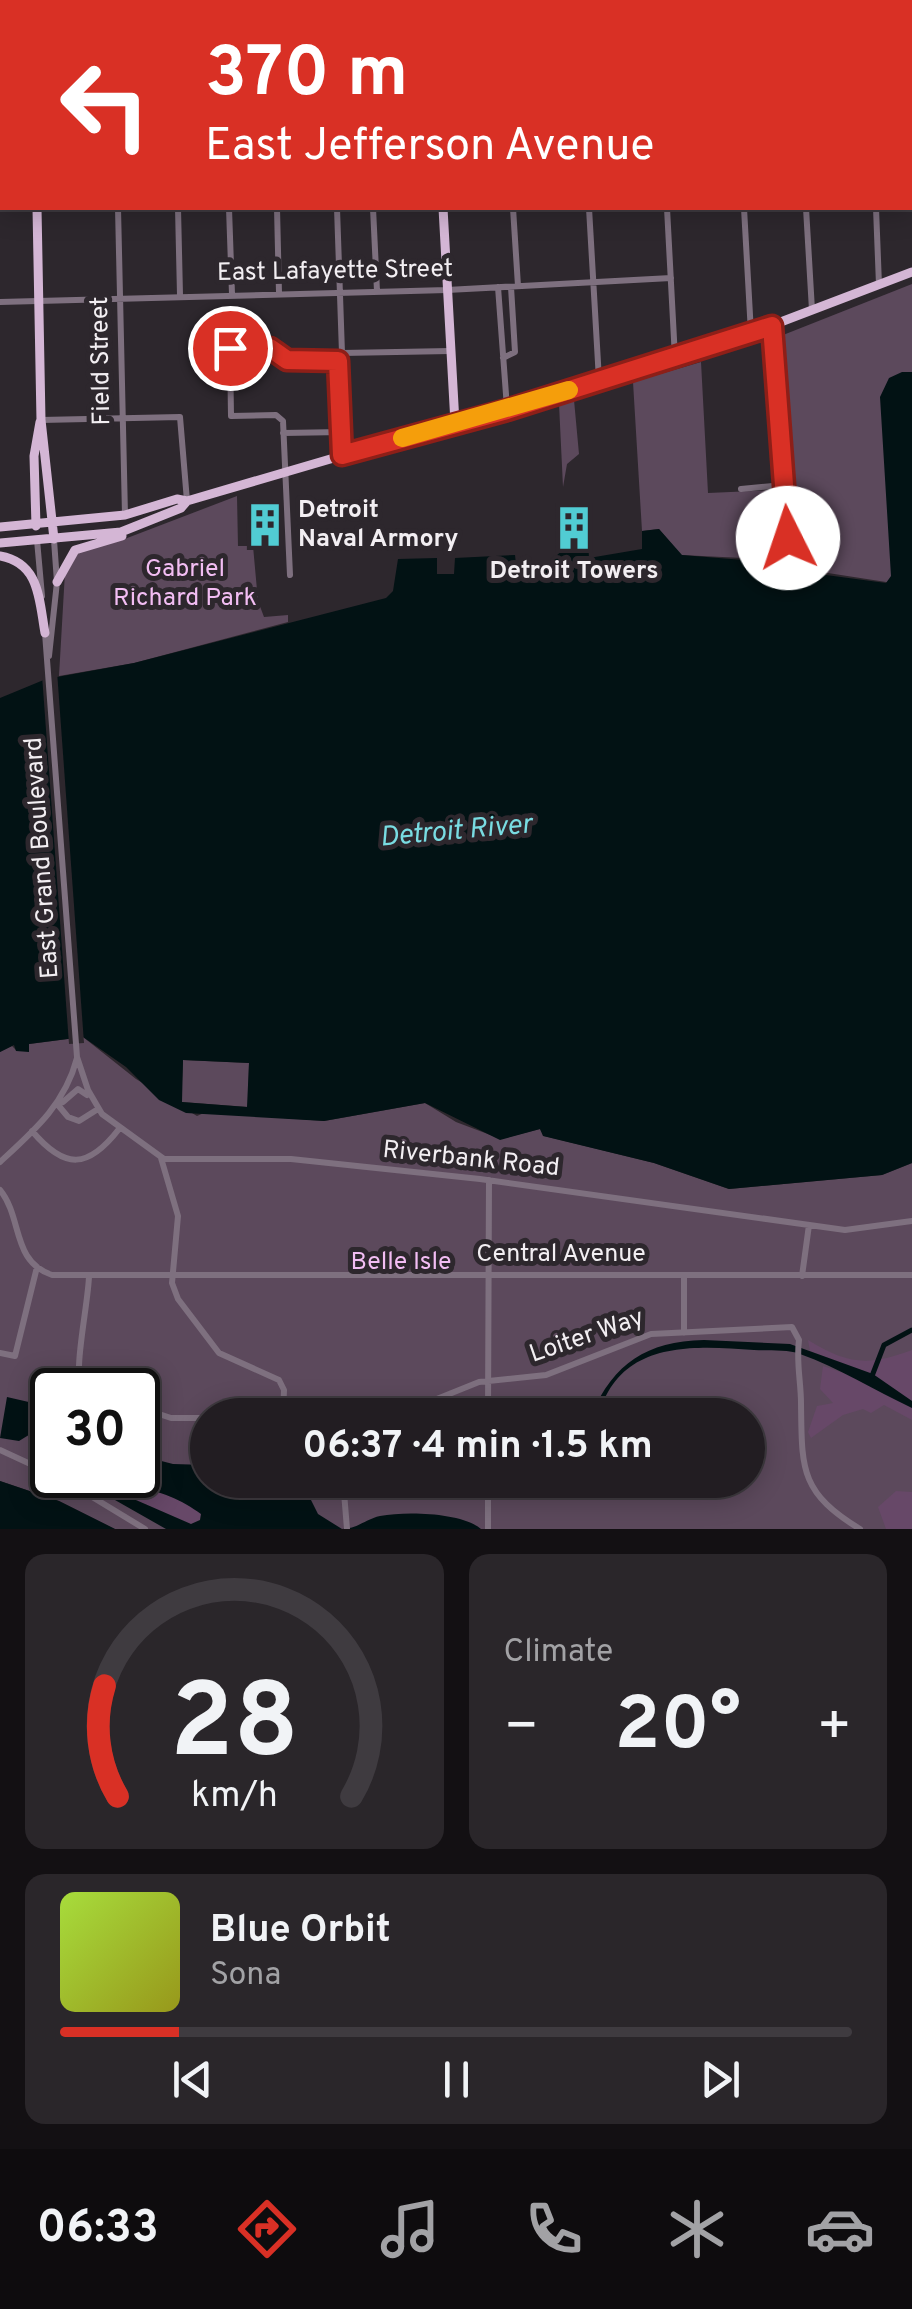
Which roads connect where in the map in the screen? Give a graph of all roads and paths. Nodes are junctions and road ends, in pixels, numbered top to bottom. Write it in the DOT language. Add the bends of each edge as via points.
graph roads {
  1 [pos="37,210"];
  2 [pos="118,210"];
  3 [pos="178,210"];
  4 [pos="230,210"];
  5 [pos="277,210"];
  6 [pos="337,210"];
  7 [pos="372,210"];
  8 [pos="442,210"];
  9 [pos="514,210"];
  10 [pos="589,210"];
  11 [pos="666,210"];
  12 [pos="744,210"];
  13 [pos="806,210"];
  14 [pos="876,210"];
  15 [pos="912,272"];
  16 [pos="671,278"];
  17 [pos="593,282"];
  18 [pos="879,285"];
  19 [pos="498,287"];
  20 [pos="514,287"];
  21 [pos="447,290"];
  22 [pos="377,291"];
  23 [pos="339,292"];
  24 [pos="279,293"];
  25 [pos="232,294"];
  26 [pos="180,295"];
  27 [pos="120,296"];
  28 [pos="38,299"];
  29 [pos="0,302"];
  30 [pos="812,311"];
  31 [pos="772,326"];
  32 [pos="751,334"];
  33 [pos="450,352"];
  34 [pos="503,358"];
  35 [pos="675,358"];
  36 [pos="599,380"];
  37 [pos="507,410"];
  38 [pos="123,418"];
  39 [pos="41,420"];
  40 [pos="456,423"];
  41 [pos="342,432"];
  42 [pos="283,433"];
  43 [pos="342,455"];
  44 [pos="40,458"];
  45 [pos="284,472"];
  46 [pos="784,486"];
  47 [pos="742,489"];
  48 [pos="784,496"];
  49 [pos="187,501"];
  50 [pos="36,504"];
  51 [pos="48,504"];
  52 [pos="125,515"];
  53 [pos="103,517"];
  54 [pos="51,522"];
  55 [pos="36,524"];
  56 [pos="0,528"];
  57 [pos="135,528"];
  58 [pos="66,537"];
  59 [pos="54,538"];
  60 [pos="37,540"];
  61 [pos="0,543"];
  62 [pos="39,555"];
  63 [pos="56,555"];
  64 [pos="0,556"];
  65 [pos="290,575"];
  66 [pos="57,582"];
  67 [pos="44,634"];
  68 [pos="49,658"];
  69 [pos="77,1055"];
  70 [pos="58,1105"];
  71 [pos="98,1109"];
  72 [pos="119,1129"];
  73 [pos="32,1131"];
  74 [pos="162,1158"];
  75 [pos="0,1163"];
  76 [pos="489,1180"];
  77 [pos="2,1193"];
  78 [pos="912,1220"];
  79 [pos="809,1225"];
  80 [pos="36,1267"];
  81 [pos="89,1275"];
  82 [pos="172,1275"];
  83 [pos="489,1275"];
  84 [pos="684,1275"];
  85 [pos="912,1275"];
  86 [pos="802,1276"];
  87 [pos="684,1332"];
  88 [pos="0,1353"];
  89 [pos="82,1368"];
  90 [pos="488,1381"];
  91 [pos="284,1398"];
  92 [pos="442,1398"];
  93 [pos="488,1398"];
  94 [pos="160,1415"];
  95 [pos="190,1418"];
  96 [pos="0,1450"];
  97 [pos="30,1463"];
  98 [pos="94,1498"];
  99 [pos="345,1498"];
  100 [pos="488,1498"];
  101 [pos="347,1527"];
  102 [pos="488,1528"];
  103 [pos="145,1529"];
  104 [pos="860,1529"];
  1 -- 28 [label="main road, East Grand Boulevard"];
  2 -- 27 [label="street, Field Street"];
  3 -- 26 [label="street"];
  4 -- 25 [label="street"];
  5 -- 24 [label="street"];
  6 -- 23 [label="street"];
  7 -- 22 [label="street"];
  8 -- 21 [label="main road"];
  9 -- 20 [label="street"];
  10 -- 17 [label="street"];
  11 -- 16 [label="street"];
  12 -- 32 [label="street"];
  13 -- 30 [label="street"];
  14 -- 18 [label="street"];
  15 -- 18 [label="main road"];
  16 -- 17 [label="street, East Lafayette Street"];
  16 -- 35 [label="street"];
  17 -- 20 [label="street, East Lafayette Street"];
  17 -- 36 [label="street"];
  18 -- 30 [label="main road"];
  19 -- 20 [label="street, East Lafayette Street"];
  19 -- 21 [label="street, East Lafayette Street"];
  19 -- 34 [label="street"];
  20 -- 34 [label="street" via="515,352"];
  21 -- 22 [label="street, East Lafayette Street"];
  21 -- 33 [label="main road"];
  22 -- 23 [label="street, East Lafayette Street"];
  23 -- 24 [label="street, East Lafayette Street"];
  23 -- 33 [label="street" via="343,354"];
  24 -- 25 [label="street, East Lafayette Street"];
  25 -- 26 [label="street, East Lafayette Street"];
  26 -- 27 [label="street, East Lafayette Street"];
  27 -- 28 [label="street, East Lafayette Street"];
  27 -- 38 [label="street, Field Street"];
  28 -- 29 [label="street, East Lafayette Street"];
  28 -- 39 [label="main road, East Grand Boulevard"];
  30 -- 31 [label="main road"];
  31 -- 32 [label="main road"];
  31 -- 46 [label="street"];
  32 -- 35 [label="main road"];
  33 -- 40 [label="main road"];
  34 -- 37 [label="street"];
  35 -- 36 [label="main road"];
  36 -- 37 [label="main road"];
  37 -- 40 [label="main road"];
  38 -- 39 [label="street"];
  38 -- 49 [label="street" via="181,418"];
  38 -- 52 [label="street, Field Street"];
  39 -- 44 [label="main road, East Grand Boulevard"];
  40 -- 43 [label="main road"];
  41 -- 42 [label="street"];
  41 -- 42 [label="street" via="338,361 287,360 270,348 230,348 231,416 280,417"];
  41 -- 43 [label="street"];
  42 -- 45 [label="street"];
  43 -- 45 [label="main road"];
  44 -- 50 [label="main road, East Grand Boulevard"];
  44 -- 51 [label="main road, East Grand Boulevard"];
  45 -- 49 [label="main road"];
  45 -- 65 [label="street"];
  46 -- 47 [label="street"];
  46 -- 48 [label="street"];
  48 -- 48 [label="street" via="788,538 807,542 814,530 807,504"];
  49 -- 52 [label="main road"];
  49 -- 57 [label="main road"];
  50 -- 51 [label="main road" via="43,513"];
  50 -- 55 [label="main road, East Grand Boulevard"];
  51 -- 54 [label="main road, East Grand Boulevard"];
  52 -- 53 [label="main road"];
  53 -- 54 [label="main road"];
  53 -- 58 [label="main road" via="111,521 109,528"];
  54 -- 55 [label="main road"];
  54 -- 59 [label="main road, East Grand Boulevard"];
  55 -- 56 [label="main road"];
  55 -- 59 [label="main road"];
  55 -- 60 [label="main road, East Grand Boulevard"];
  57 -- 58 [label="main road"];
  57 -- 66 [label="main road" via="76,550"];
  58 -- 59 [label="main road"];
  59 -- 60 [label="main road"];
  59 -- 63 [label="street, East Grand Boulevard"];
  60 -- 61 [label="main road"];
  60 -- 62 [label="street, East Grand Boulevard"];
  62 -- 63 [label="street" via="46,548"];
  62 -- 67 [label="street, East Grand Boulevard"];
  63 -- 66 [label="street, East Grand Boulevard"];
  64 -- 67 [label="main road" via="18,561 33,576"];
  66 -- 68 [label="street, East Grand Boulevard"];
  67 -- 68 [label="street, East Grand Boulevard"];
  68 -- 69 [label="street, East Grand Boulevard"];
  69 -- 70 [label="street"];
  69 -- 71 [label="street"];
  70 -- 71 [label="street" via="75,1120"];
  70 -- 71 [label="street" via="80,1088"];
  70 -- 73 [label="street"];
  71 -- 72 [label="street"];
  72 -- 73 [label="street" via="92,1156 75,1162"];
  72 -- 74 [label="street"];
  73 -- 75 [label="street"];
  74 -- 76 [label="street, Riverbank Road" via="290,1159"];
  74 -- 82 [label="street" via="178,1216"];
  76 -- 79 [label="street, Riverbank Road"];
  76 -- 83 [label="street"];
  77 -- 80 [label="street"];
  78 -- 79 [label="street, Riverbank Road" via="856,1230"];
  79 -- 86 [label="street"];
  80 -- 81 [label="street, Central Avenue"];
  80 -- 88 [label="street" via="15,1356"];
  81 -- 82 [label="street, Central Avenue"];
  81 -- 89 [label="street"];
  82 -- 83 [label="street, Central Avenue"];
  82 -- 91 [label="street" via="184,1309 214,1349 280,1382"];
  83 -- 84 [label="street, Central Avenue"];
  83 -- 90 [label="street"];
  84 -- 86 [label="street, Central Avenue"];
  84 -- 87 [label="street"];
  85 -- 86 [label="street, Central Avenue"];
  87 -- 90 [label="street, Loiter Way" via="651,1334 536,1378"];
  87 -- 104 [label="street, Loiter Way" via="796,1330 804,1467 830,1509"];
  90 -- 92 [label="street, Loiter Way"];
  90 -- 93 [label="street"];
  94 -- 95 [label="street"];
  96 -- 97 [label="street"];
  98 -- 103 [label="street"];
  99 -- 101 [label="street"];
  100 -- 102 [label="street"];
}
